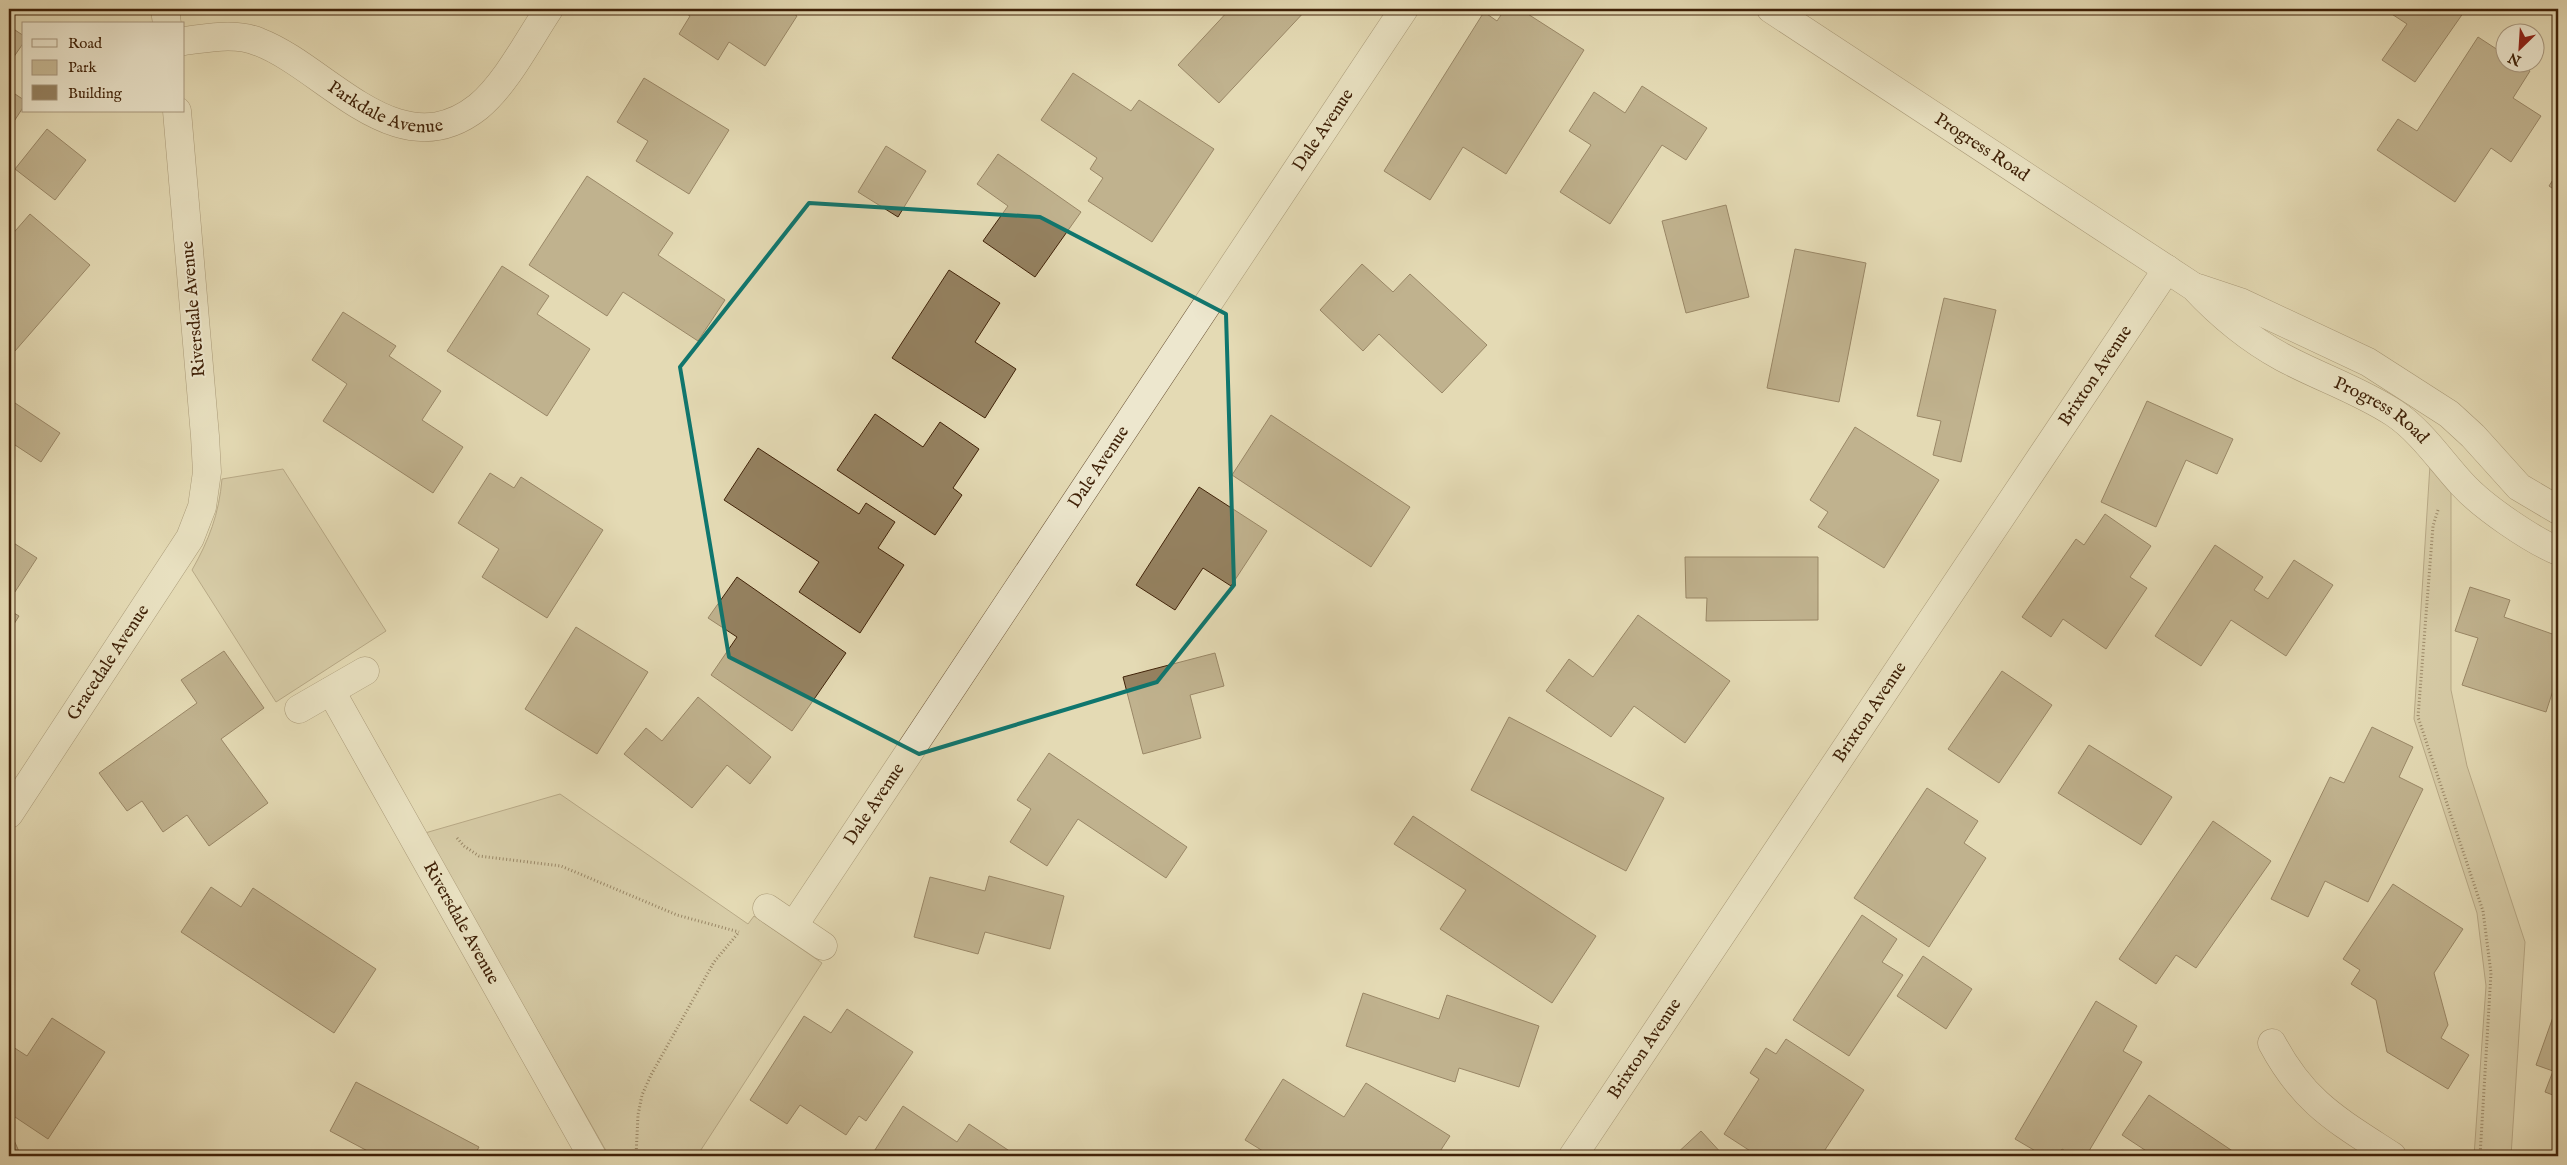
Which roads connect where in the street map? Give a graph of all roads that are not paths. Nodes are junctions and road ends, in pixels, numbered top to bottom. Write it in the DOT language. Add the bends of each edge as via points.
graph roads {
  1 [pos="165,9"];
  2 [pos="549,9"];
  3 [pos="1404,9"];
  4 [pos="1771,9"];
  5 [pos="167,22"];
  6 [pos="185,41"];
  7 [pos="177,112"];
  8 [pos="2167,269"];
  9 [pos="2194,287"];
  10 [pos="202,507"];
  11 [pos="2558,510"];
  12 [pos="2558,551"];
  13 [pos="365,671"];
  14 [pos="331,691"];
  15 [pos="299,709"];
  16 [pos="9,814"];
  17 [pos="767,908"];
  18 [pos="794,925"];
  19 [pos="824,946"];
  20 [pos="2272,1043"];
  21 [pos="592,1156"];
  22 [pos="1573,1156"];
  23 [pos="2392,1156"];
  1 -- 5 [label="street"];
  2 -- 6 [label="street, Parkdale Avenue" via="492,92 478,107 444,124 418,126 392,122 370,112 260,42 231,36"];
  3 -- 18 [label="street, Dale Avenue"];
  4 -- 8 [label="street, Progress Road"];
  7 -- 10 [label="street, Riversdale Avenue" via="205,436 207,472"];
  8 -- 9 [label="street, Progress Road"];
  8 -- 22 [label="street, Brixton Avenue"];
  9 -- 11 [label="street, Progress Road" via="2233,299 2368,362 2449,414 2519,487"];
  9 -- 12 [label="street, Progress Road" via="2212,306 2256,341 2399,417 2463,484 2494,511"];
  10 -- 16 [label="street, Gracedale Avenue" via="190,538 163,581"];
  13 -- 14 [label="street"];
  14 -- 15 [label="street"];
  14 -- 21 [label="street, Riversdale Avenue"];
  17 -- 18 [label="street"];
  18 -- 19 [label="street"];
  20 -- 23 [label="street" via="2291,1077 2319,1106"];
}
